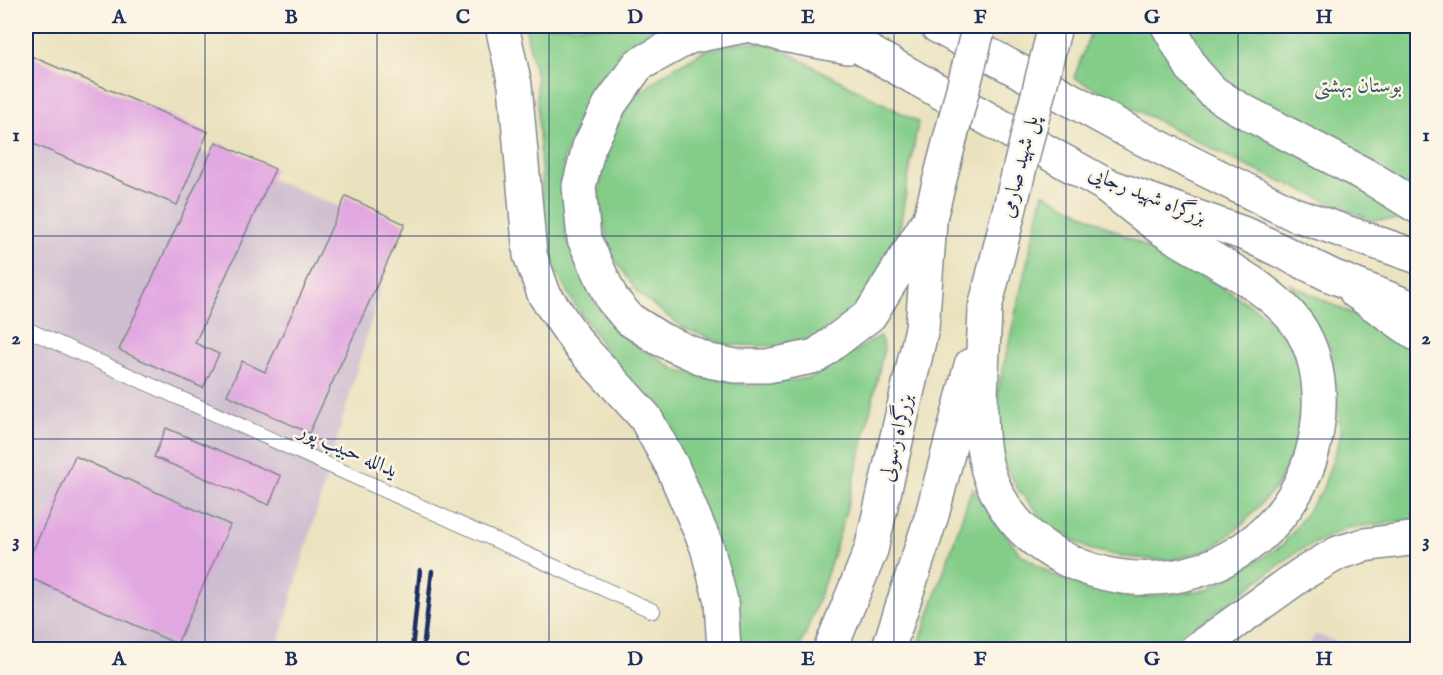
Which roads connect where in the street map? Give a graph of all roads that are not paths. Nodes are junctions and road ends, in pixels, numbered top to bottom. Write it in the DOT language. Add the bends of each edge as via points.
graph roads {
  1 [pos="502,26"];
  2 [pos="744,26"];
  3 [pos="753,26"];
  4 [pos="823,26"];
  5 [pos="937,26"];
  6 [pos="979,26"];
  7 [pos="1055,26"];
  8 [pos="1168,26"];
  9 [pos="869,51"];
  10 [pos="1104,184"];
  11 [pos="1418,207"];
  12 [pos="930,218"];
  13 [pos="1418,257"];
  14 [pos="1332,276"];
  15 [pos="985,308"];
  16 [pos="1418,310"];
  17 [pos="26,329"];
  18 [pos="1418,334"];
  19 [pos="1418,538"];
  20 [pos="653,611"];
  21 [pos="724,650"];
  22 [pos="830,650"];
  23 [pos="888,650"];
  24 [pos="1196,650"];
  1 -- 21 [label="main road" via="515,85 530,255 544,294 579,345 645,417 672,466 707,548 720,601"];
  2 -- 12 [label="main road" via="688,37 638,65 610,104 589,147 579,186 584,239 612,299 629,319 660,339 709,361 767,366 816,356 870,315"];
  3 -- 9 [label="main road"];
  4 -- 9 [label="main road, بزرگراه شهید رجایی"];
  5 -- 13 [label="main road" via="1135,135 1294,214"];
  6 -- 12 [label="main road, bridge"];
  7 -- 15 [label="main road, پل شهید صارمی, bridge"];
  8 -- 11 [label="main road" via="1193,70 1213,92 1371,177"];
  9 -- 10 [label="main road, بزرگراه شهید رجایی"];
  10 -- 14 [label="main road, بزرگراه شهید رجایی" via="1248,236"];
  10 -- 15 [label="main road" via="1160,227 1257,288 1289,312 1303,333 1316,367 1320,410 1306,473 1276,523 1232,555 1172,578 1122,579 1043,549 1011,515 989,475 982,434"];
  12 -- 22 [label="main road, بزرگراه رسولی" via="922,328 871,550"];
  14 -- 16 [label="main road, بزرگراه شهید رجایی"];
  14 -- 18 [label="main road"];
  15 -- 23 [label="main road" via="932,515"];
  17 -- 20 [label="lane, یدالله حبیب پور"];
  19 -- 24 [label="main road" via="1364,545 1338,553"];
}
